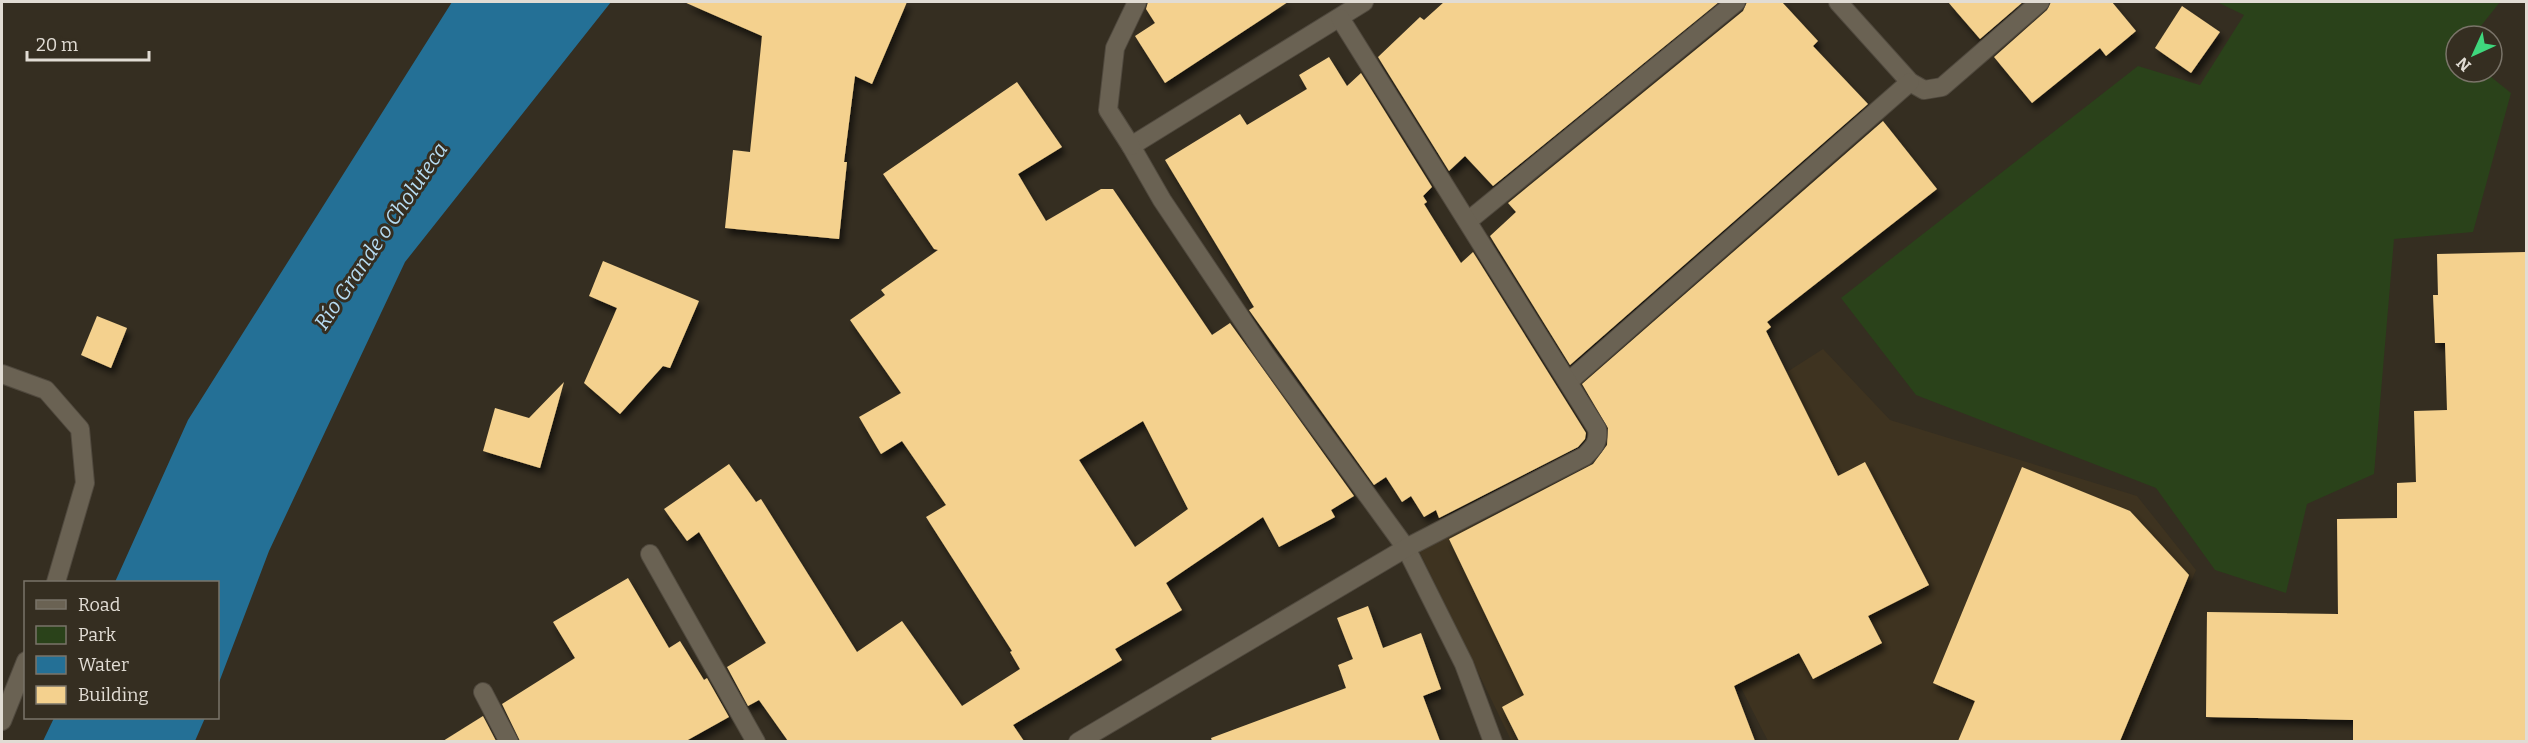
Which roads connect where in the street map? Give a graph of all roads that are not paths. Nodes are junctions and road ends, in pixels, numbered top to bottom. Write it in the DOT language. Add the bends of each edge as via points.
graph roads {
  1 [pos="1137,2"];
  2 [pos="1364,2"];
  3 [pos="1736,2"];
  4 [pos="1838,2"];
  5 [pos="2040,2"];
  6 [pos="1340,18"];
  7 [pos="1910,82"];
  8 [pos="1131,146"];
  9 [pos="1468,221"];
  10 [pos="2,374"];
  11 [pos="1568,382"];
  12 [pos="1406,548"];
  13 [pos="650,554"];
  14 [pos="56,581"];
  15 [pos="24,666"];
  16 [pos="483,692"];
  17 [pos="2,721"];
  18 [pos="509,741"];
  19 [pos="756,741"];
  20 [pos="1078,741"];
  21 [pos="1493,741"];
  1 -- 8 [label="street" via="1116,48 1108,110"];
  2 -- 6 [label="street"];
  3 -- 9 [label="street"];
  4 -- 7 [label="street"];
  5 -- 7 [label="street" via="1942,87 1924,90"];
  6 -- 8 [label="street"];
  6 -- 9 [label="street"];
  7 -- 11 [label="street"];
  8 -- 12 [label="street" via="1162,200 1265,354"];
  9 -- 11 [label="street"];
  10 -- 14 [label="street" via="46,390 80,429 85,483"];
  11 -- 12 [label="street" via="1597,429 1594,447 1550,475"];
  12 -- 20 [label="street"];
  12 -- 21 [label="street" via="1464,664"];
  13 -- 19 [label="street"];
  15 -- 17 [label="street"];
  16 -- 18 [label="street"];
}
